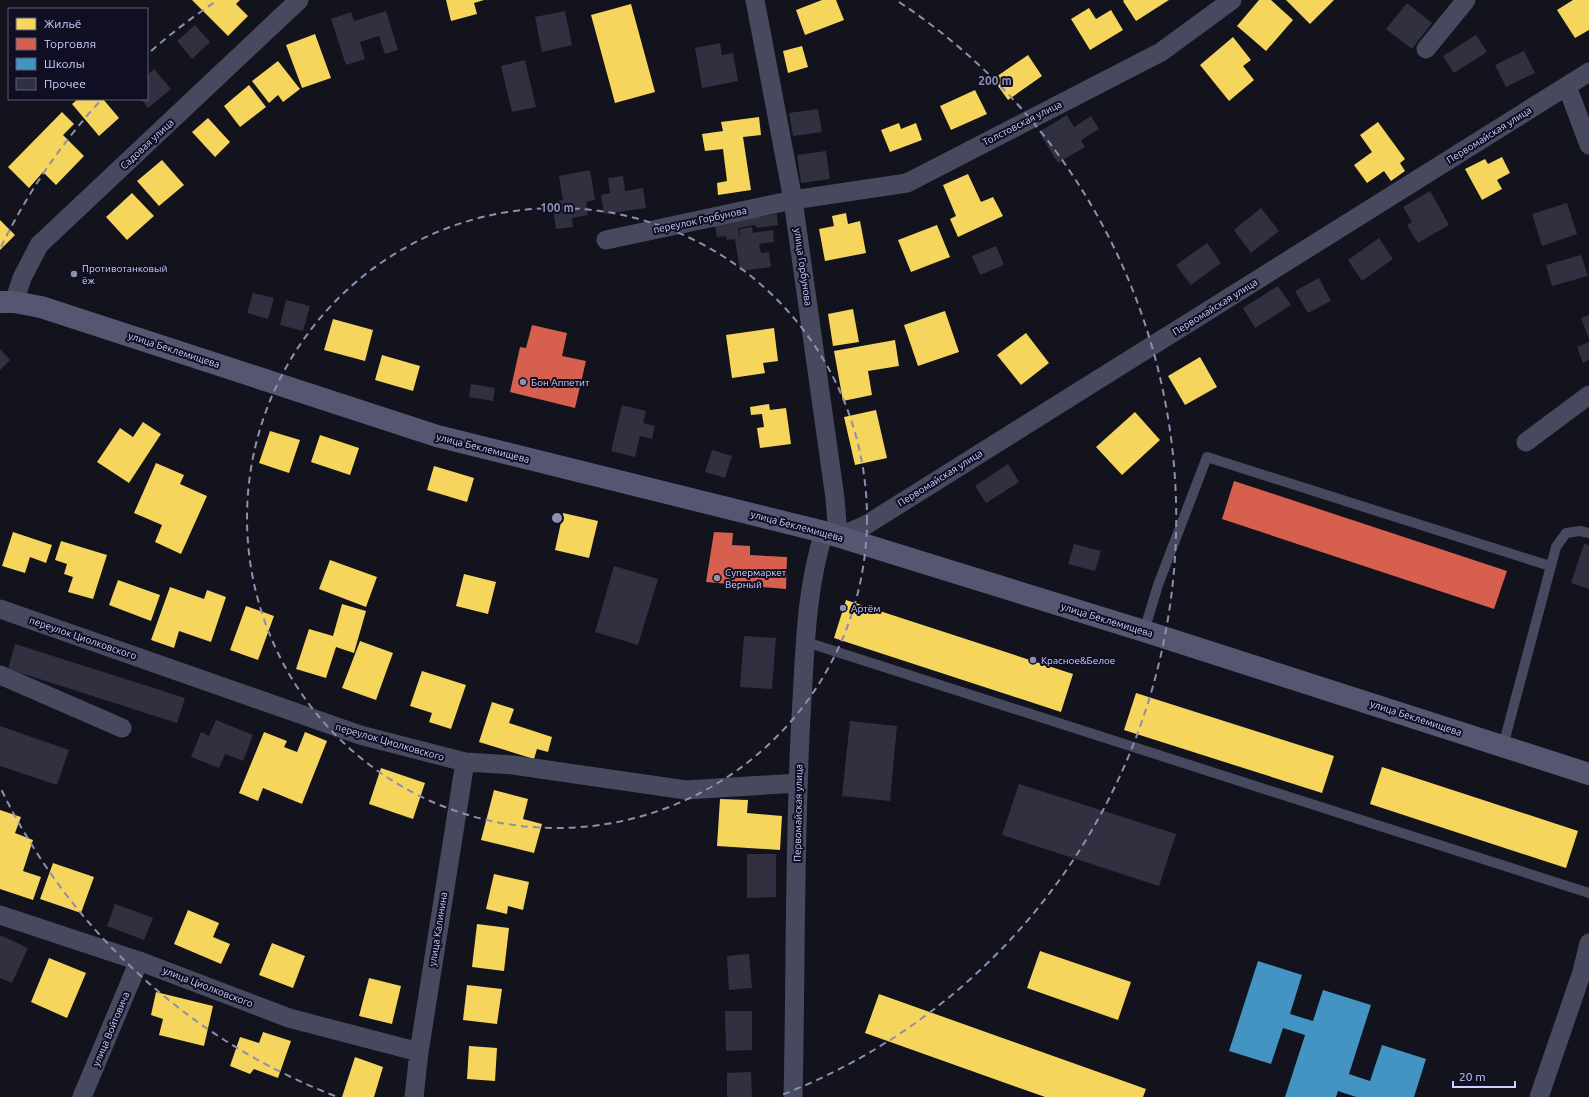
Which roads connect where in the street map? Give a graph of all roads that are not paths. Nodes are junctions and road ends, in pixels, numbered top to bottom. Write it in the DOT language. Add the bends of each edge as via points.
graph roads {
  1 [pos="299,0"];
  2 [pos="755,0"];
  3 [pos="1232,0"];
  4 [pos="1466,0"];
  5 [pos="1426,49"];
  6 [pos="1589,72"];
  7 [pos="1567,86"];
  8 [pos="1589,145"];
  9 [pos="793,200"];
  10 [pos="606,240"];
  11 [pos="7,302"];
  12 [pos="1589,395"];
  13 [pos="1526,442"];
  14 [pos="1589,533"];
  15 [pos="831,534"];
  16 [pos="1550,566"];
  17 [pos="0,609"];
  18 [pos="1144,631"];
  19 [pos="806,642"];
  20 [pos="0,674"];
  21 [pos="122,728"];
  22 [pos="1503,746"];
  23 [pos="464,762"];
  24 [pos="1589,774"];
  25 [pos="798,783"];
  26 [pos="1589,893"];
  27 [pos="0,915"];
  28 [pos="1589,943"];
  29 [pos="139,961"];
  30 [pos="1585,973"];
  31 [pos="419,1052"];
  32 [pos="82,1097"];
  33 [pos="414,1097"];
  34 [pos="793,1097"];
  35 [pos="1540,1097"];
  1 -- 11 [label="street, Садовая улица" via="39,245"];
  2 -- 9 [label="street, улица Горбунова"];
  3 -- 9 [label="street, Толстовская улица" via="1161,52 907,183"];
  4 -- 5 [label="street"];
  6 -- 7 [label="street, Первомайская улица"];
  7 -- 8 [label="street"];
  7 -- 15 [label="street, Первомайская улица" via="866,525"];
  9 -- 10 [label="street, переулок Горбунова"];
  9 -- 15 [label="street, улица Горбунова" via="835,498"];
  11 -- 15 [label="main road, улица Беклемищева" via="41,307 437,436"];
  12 -- 13 [label="street"];
  14 -- 16 [label="lane" via="1566,533 1556,547"];
  15 -- 18 [label="main road, улица Беклемищева"];
  15 -- 19 [label="street, Первомайская улица" via="817,556 809,598"];
  16 -- 18 [label="lane" via="1207,457 1158,585"];
  16 -- 22 [label="lane"];
  17 -- 23 [label="street, переулок Циолковского" via="360,735"];
  18 -- 22 [label="main road, улица Беклемищева"];
  19 -- 25 [label="street, Первомайская улица"];
  19 -- 26 [label="lane"];
  20 -- 21 [label="street"];
  22 -- 24 [label="main road, улица Беклемищева"];
  23 -- 25 [label="street, переулок Циолковского" via="513,765 686,790"];
  23 -- 31 [label="street, улица Калинина"];
  25 -- 34 [label="street, Первомайская улица"];
  27 -- 29 [label="street, улица Циолковского"];
  28 -- 30 [label="street"];
  29 -- 31 [label="street, улица Циолковского" via="289,1018"];
  29 -- 32 [label="street, улица Войтовича"];
  30 -- 35 [label="street"];
  31 -- 33 [label="street, улица Калинина"];
}
